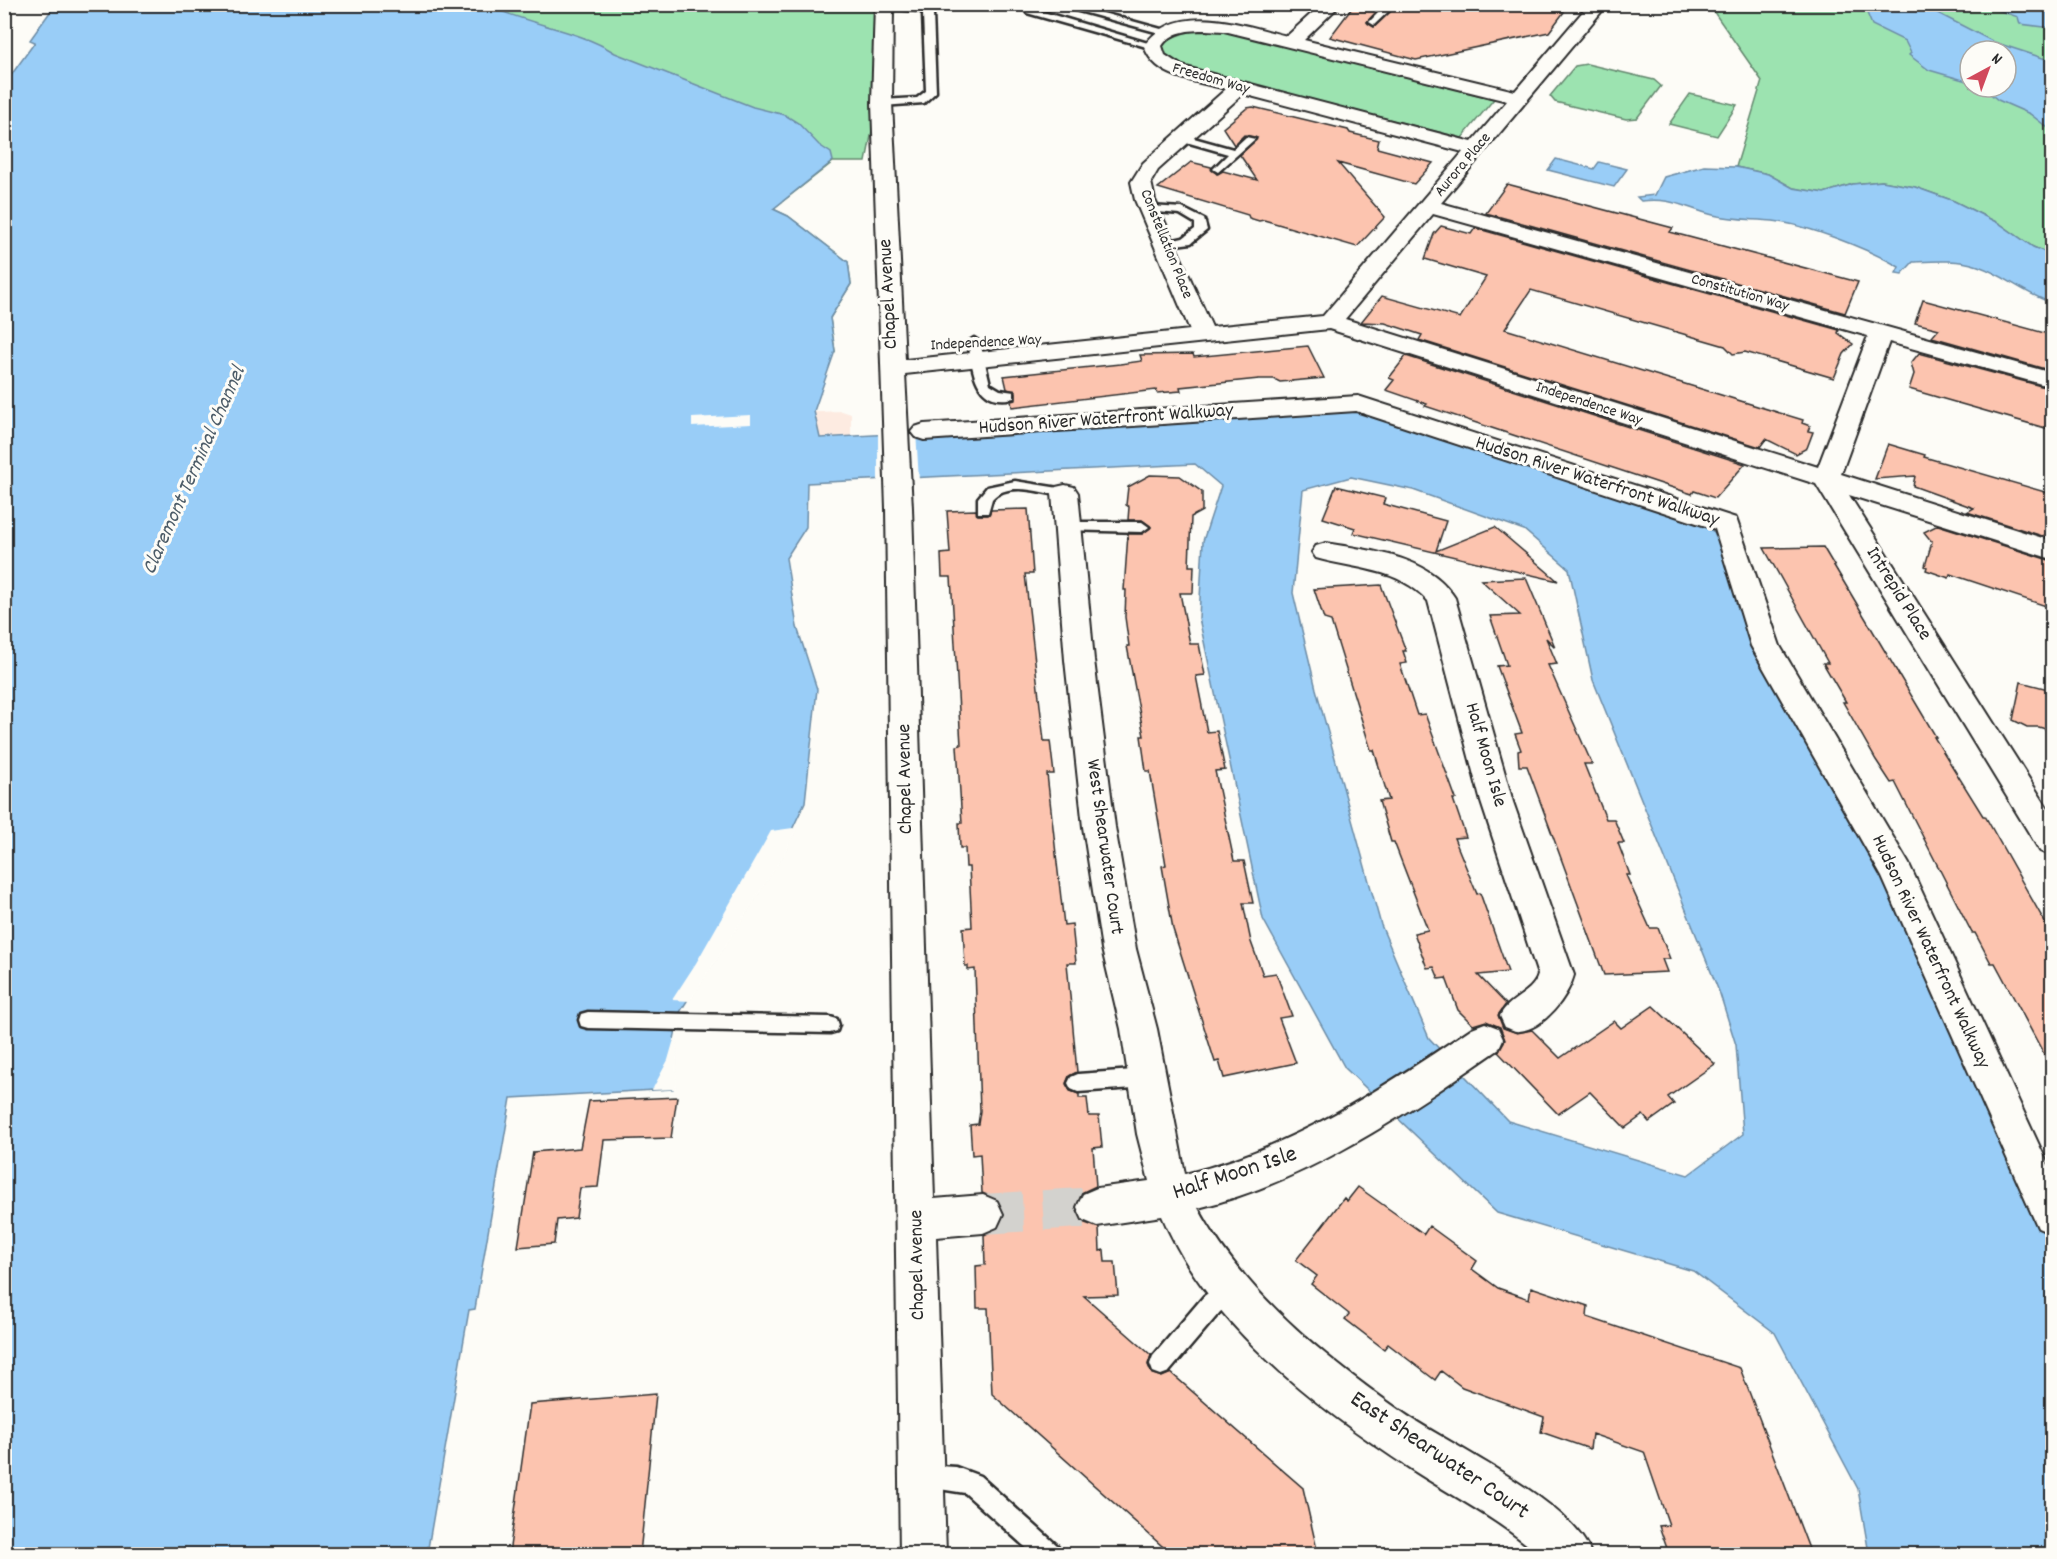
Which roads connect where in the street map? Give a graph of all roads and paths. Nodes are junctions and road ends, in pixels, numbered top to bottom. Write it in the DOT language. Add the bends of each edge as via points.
graph roads {
  1 [pos="1026,4"];
  2 [pos="1057,4"];
  3 [pos="1334,4"];
  4 [pos="1365,4"];
  5 [pos="884,5"];
  6 [pos="1590,6"];
  7 [pos="1389,7"];
  8 [pos="1118,20"];
  9 [pos="1374,22"];
  10 [pos="1103,32"];
  11 [pos="1167,32"];
  12 [pos="1292,41"];
  13 [pos="1153,46"];
  14 [pos="1239,87"];
  15 [pos="1519,98"];
  16 [pos="882,103"];
  17 [pos="1183,138"];
  18 [pos="1250,139"];
  19 [pos="1476,149"];
  20 [pos="1235,153"];
  21 [pos="1218,169"];
  22 [pos="1428,206"];
  23 [pos="1150,210"];
  24 [pos="1165,245"];
  25 [pos="1330,322"];
  26 [pos="1881,332"];
  27 [pos="1203,334"];
  28 [pos="976,350"];
  29 [pos="892,359"];
  30 [pos="2052,380"];
  31 [pos="1009,395"];
  32 [pos="910,432"];
  33 [pos="1826,479"];
  34 [pos="1065,493"];
  35 [pos="983,510"];
  36 [pos="1068,527"];
  37 [pos="1142,527"];
  38 [pos="2052,550"];
  39 [pos="1326,552"];
  40 [pos="2038,795"];
  41 [pos="2052,842"];
  42 [pos="1518,1016"];
  43 [pos="588,1020"];
  44 [pos="830,1025"];
  45 [pos="1475,1046"];
  46 [pos="1148,1078"];
  47 [pos="1078,1083"];
  48 [pos="1173,1195"];
  49 [pos="1097,1207"];
  50 [pos="983,1214"];
  51 [pos="2052,1215"];
  52 [pos="917,1218"];
  53 [pos="1230,1289"];
  54 [pos="1161,1364"];
  55 [pos="921,1477"];
  56 [pos="923,1554"];
  57 [pos="1050,1554"];
  58 [pos="1568,1554"];
  1 -- 10 [label="lane" via="1030,11"];
  2 -- 8 [label="lane"];
  3 -- 12 [label="street"];
  4 -- 7 [label="lane"];
  5 -- 16 [label="street, Chapel Avenue"];
  5 -- 16 [label="lane" via="922,8 928,13 931,92 920,101"];
  6 -- 15 [label="street, Aurora Place"];
  7 -- 9 [label="lane"];
  8 -- 10 [label="lane"];
  8 -- 11 [label="lane"];
  10 -- 13 [label="lane"];
  11 -- 12 [label="street, Freedom Way" via="1216,25"];
  11 -- 13 [label="street, Freedom Way"];
  12 -- 15 [label="street, Freedom Way"];
  13 -- 14 [label="street, Freedom Way" via="1157,58 1170,68"];
  14 -- 17 [label="street, Constellation Place"];
  14 -- 19 [label="street, Freedom Way"];
  15 -- 19 [label="street, Aurora Place"];
  16 -- 29 [label="street, Chapel Avenue"];
  17 -- 20 [label="lane"];
  17 -- 23 [label="street, Constellation Place" via="1143,177 1141,187"];
  18 -- 20 [label="lane"];
  19 -- 22 [label="street, Aurora Place"];
  20 -- 21 [label="lane"];
  22 -- 25 [label="street, Aurora Place"];
  22 -- 26 [label="street, Constitution Way"];
  23 -- 24 [label="street, Constellation Place"];
  23 -- 24 [label="lane" via="1182,211 1200,220 1201,230 1194,238"];
  24 -- 27 [label="street, Constellation Place"];
  25 -- 27 [label="street, Independence Way"];
  25 -- 33 [label="street, Independence Way"];
  26 -- 30 [label="street, Constitution Way"];
  26 -- 33 [label="street"];
  27 -- 28 [label="street, Independence Way"];
  28 -- 29 [label="street, Independence Way"];
  28 -- 31 [label="lane" via="986,391"];
  29 -- 32 [label="street, Chapel Avenue"];
  32 -- 51 [label="street, Hudson River Waterfront Walkway" via="1358,403 1726,524 1766,646 1897,873"];
  32 -- 52 [label="street, Chapel Avenue" via="898,484"];
  33 -- 38 [label="street, Independence Way"];
  33 -- 40 [label="street, Intrepid Place"];
  34 -- 35 [label="lane" via="1010,484 991,493"];
  34 -- 36 [label="street, West Shearwater Court"];
  36 -- 37 [label="lane"];
  36 -- 46 [label="street, West Shearwater Court" via="1079,671 1110,900"];
  39 -- 42 [label="street, Half Moon Isle" via="1406,572 1429,584 1441,598 1497,802 1556,975 1547,995"];
  40 -- 41 [label="street, Intrepid Place"];
  43 -- 44 [label="lane"];
  45 -- 48 [label="street, Half Moon Isle" via="1291,1158"];
  46 -- 47 [label="lane"];
  46 -- 48 [label="street, West Shearwater Court"];
  48 -- 49 [label="street, Half Moon Isle"];
  48 -- 53 [label="street, East Shearwater Court" via="1197,1243"];
  50 -- 52 [label="street"];
  52 -- 55 [label="street, Chapel Avenue"];
  53 -- 54 [label="lane" via="1212,1304"];
  53 -- 58 [label="street, East Shearwater Court" via="1282,1342 1332,1384 1435,1460 1526,1513"];
  55 -- 56 [label="street, Chapel Avenue"];
  55 -- 57 [label="lane" via="972,1484"];
}
